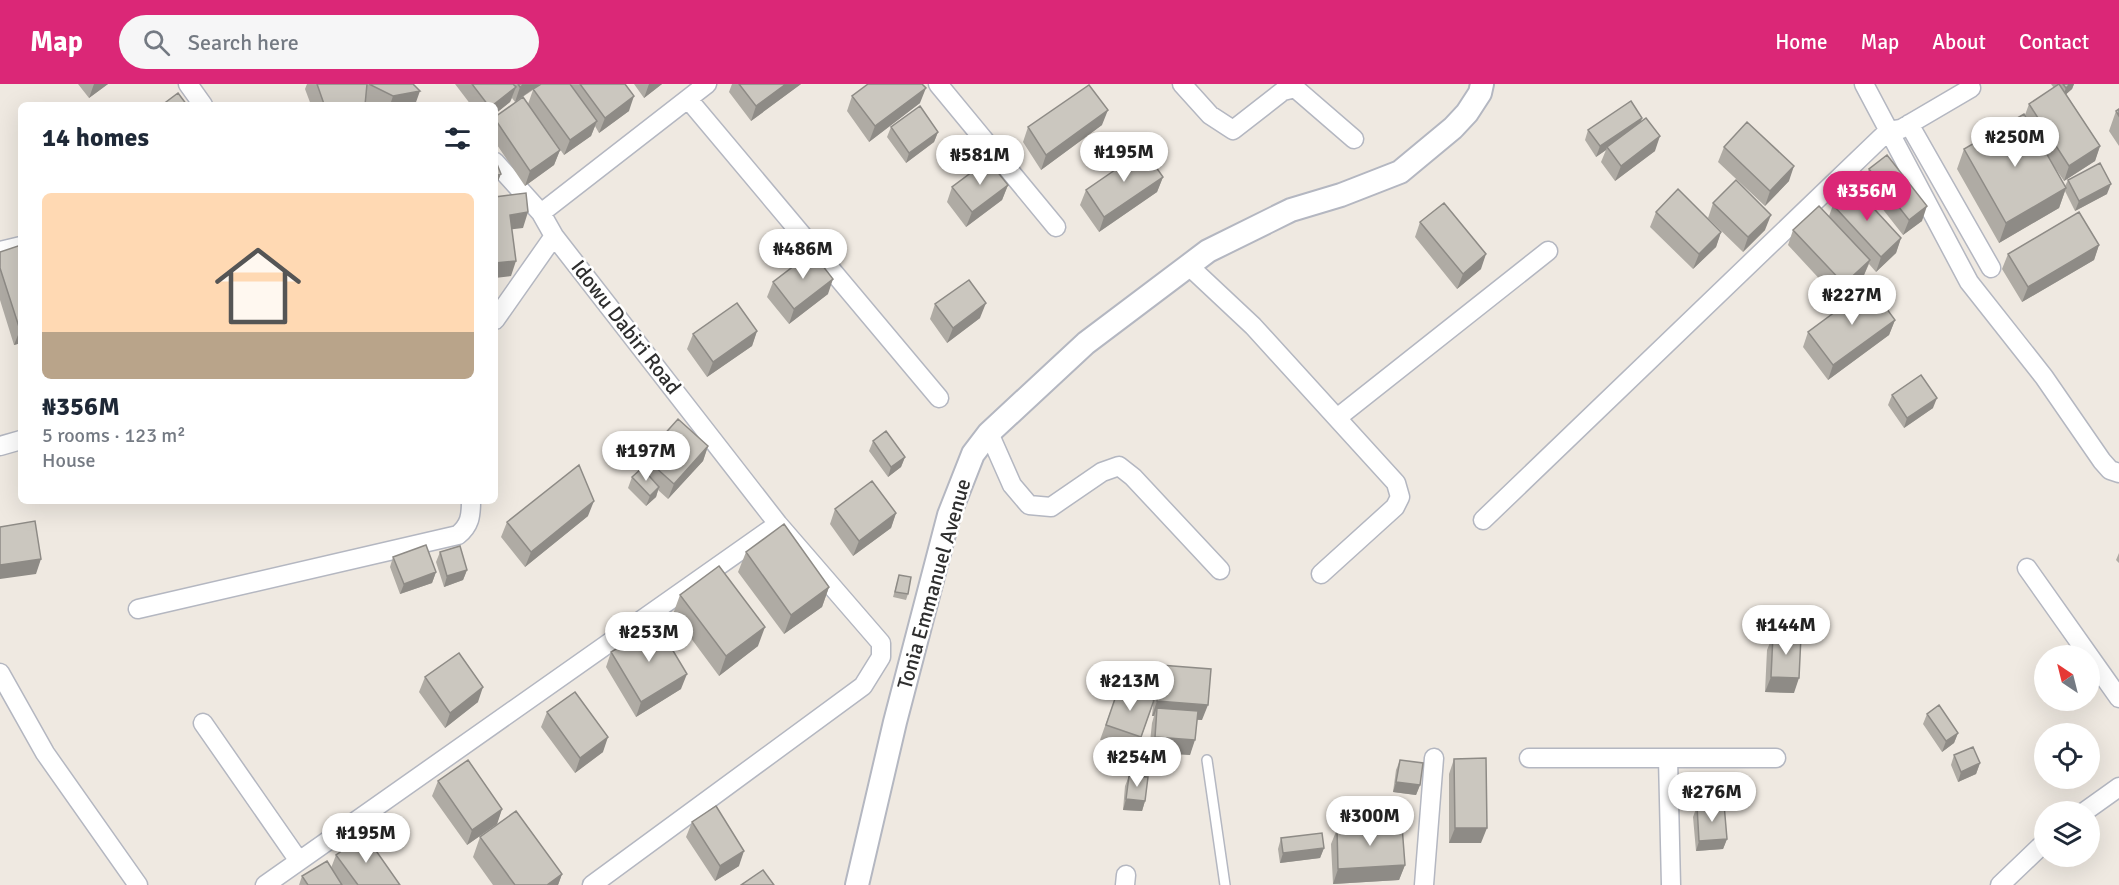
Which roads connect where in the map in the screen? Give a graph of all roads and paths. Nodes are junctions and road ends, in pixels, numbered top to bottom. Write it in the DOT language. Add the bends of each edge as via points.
graph roads {
  1 [pos="188,84"];
  2 [pos="707,84"];
  3 [pos="938,84"];
  4 [pos="1182,84"];
  5 [pos="1482,84"];
  6 [pos="1864,84"];
  7 [pos="1971,88"];
  8 [pos="688,99"];
  9 [pos="201,102"];
  10 [pos="1909,124"];
  11 [pos="1888,131"];
  12 [pos="1354,139"];
  13 [pos="498,165"];
  14 [pos="541,213"];
  15 [pos="1056,227"];
  16 [pos="554,236"];
  17 [pos="18,247"];
  18 [pos="0,251"];
  19 [pos="1548,251"];
  20 [pos="1189,266"];
  21 [pos="1991,268"];
  22 [pos="498,319"];
  23 [pos="939,398"];
  24 [pos="1337,418"];
  25 [pos="989,433"];
  26 [pos="18,441"];
  27 [pos="0,446"];
  28 [pos="2119,473"];
  29 [pos="471,504"];
  30 [pos="1483,520"];
  31 [pos="778,524"];
  32 [pos="2027,568"];
  33 [pos="1220,570"];
  34 [pos="1321,574"];
  35 [pos="138,609"];
  36 [pos="0,673"];
  37 [pos="2119,698"];
  38 [pos="203,723"];
  39 [pos="1434,758"];
  40 [pos="1529,758"];
  41 [pos="1668,758"];
  42 [pos="1776,758"];
  43 [pos="1207,760"];
  44 [pos="2119,787"];
  45 [pos="2099,801"];
  46 [pos="2034,853"];
  47 [pos="298,861"];
  48 [pos="616,878"];
  49 [pos="138,885"];
  50 [pos="265,885"];
  51 [pos="592,885"];
  52 [pos="857,885"];
  53 [pos="1225,885"];
  54 [pos="1424,885"];
  55 [pos="1671,885"];
  56 [pos="2000,885"];
  1 -- 9 [label="street"];
  2 -- 8 [label="street"];
  3 -- 15 [label="street"];
  4 -- 12 [label="street" via="1210,116 1233,130 1283,91 1295,88"];
  5 -- 20 [label="street, Tonia Emmanuel Avenue" via="1467,113 1440,142 1400,172 1258,224"];
  6 -- 11 [label="street"];
  7 -- 10 [label="street"];
  8 -- 14 [label="street"];
  8 -- 23 [label="street"];
  10 -- 11 [label="street"];
  10 -- 21 [label="street"];
  11 -- 28 [label="street" via="1969,282 2044,377 2102,461"];
  11 -- 30 [label="street"];
  13 -- 14 [label="street, Idowu Dabiri Road"];
  14 -- 16 [label="street, Idowu Dabiri Road"];
  16 -- 22 [label="street"];
  16 -- 31 [label="street, Idowu Dabiri Road"];
  17 -- 18 [label="street"];
  19 -- 24 [label="street"];
  20 -- 24 [label="street" via="1253,326"];
  20 -- 25 [label="street, Tonia Emmanuel Avenue" via="1086,343"];
  24 -- 34 [label="street" via="1396,483 1400,496 1395,507"];
  25 -- 33 [label="street" via="1012,485 1029,505 1051,507 1102,472 1119,466"];
  25 -- 52 [label="street, Tonia Emmanuel Avenue" via="973,454 949,515"];
  26 -- 27 [label="street"];
  29 -- 35 [label="street" via="471,518 458,535"];
  31 -- 47 [label="street"];
  31 -- 48 [label="street, Idowu Dabiri Road" via="873,631 881,643 881,657 863,686"];
  32 -- 37 [label="street"];
  36 -- 49 [label="street" via="45,753"];
  38 -- 47 [label="street"];
  39 -- 54 [label="street"];
  40 -- 41 [label="street"];
  41 -- 42 [label="street"];
  41 -- 55 [label="street"];
  43 -- 53 [label="lane"];
  44 -- 45 [label="street"];
  46 -- 56 [label="street"];
  47 -- 50 [label="street"];
  48 -- 51 [label="street"];
}
